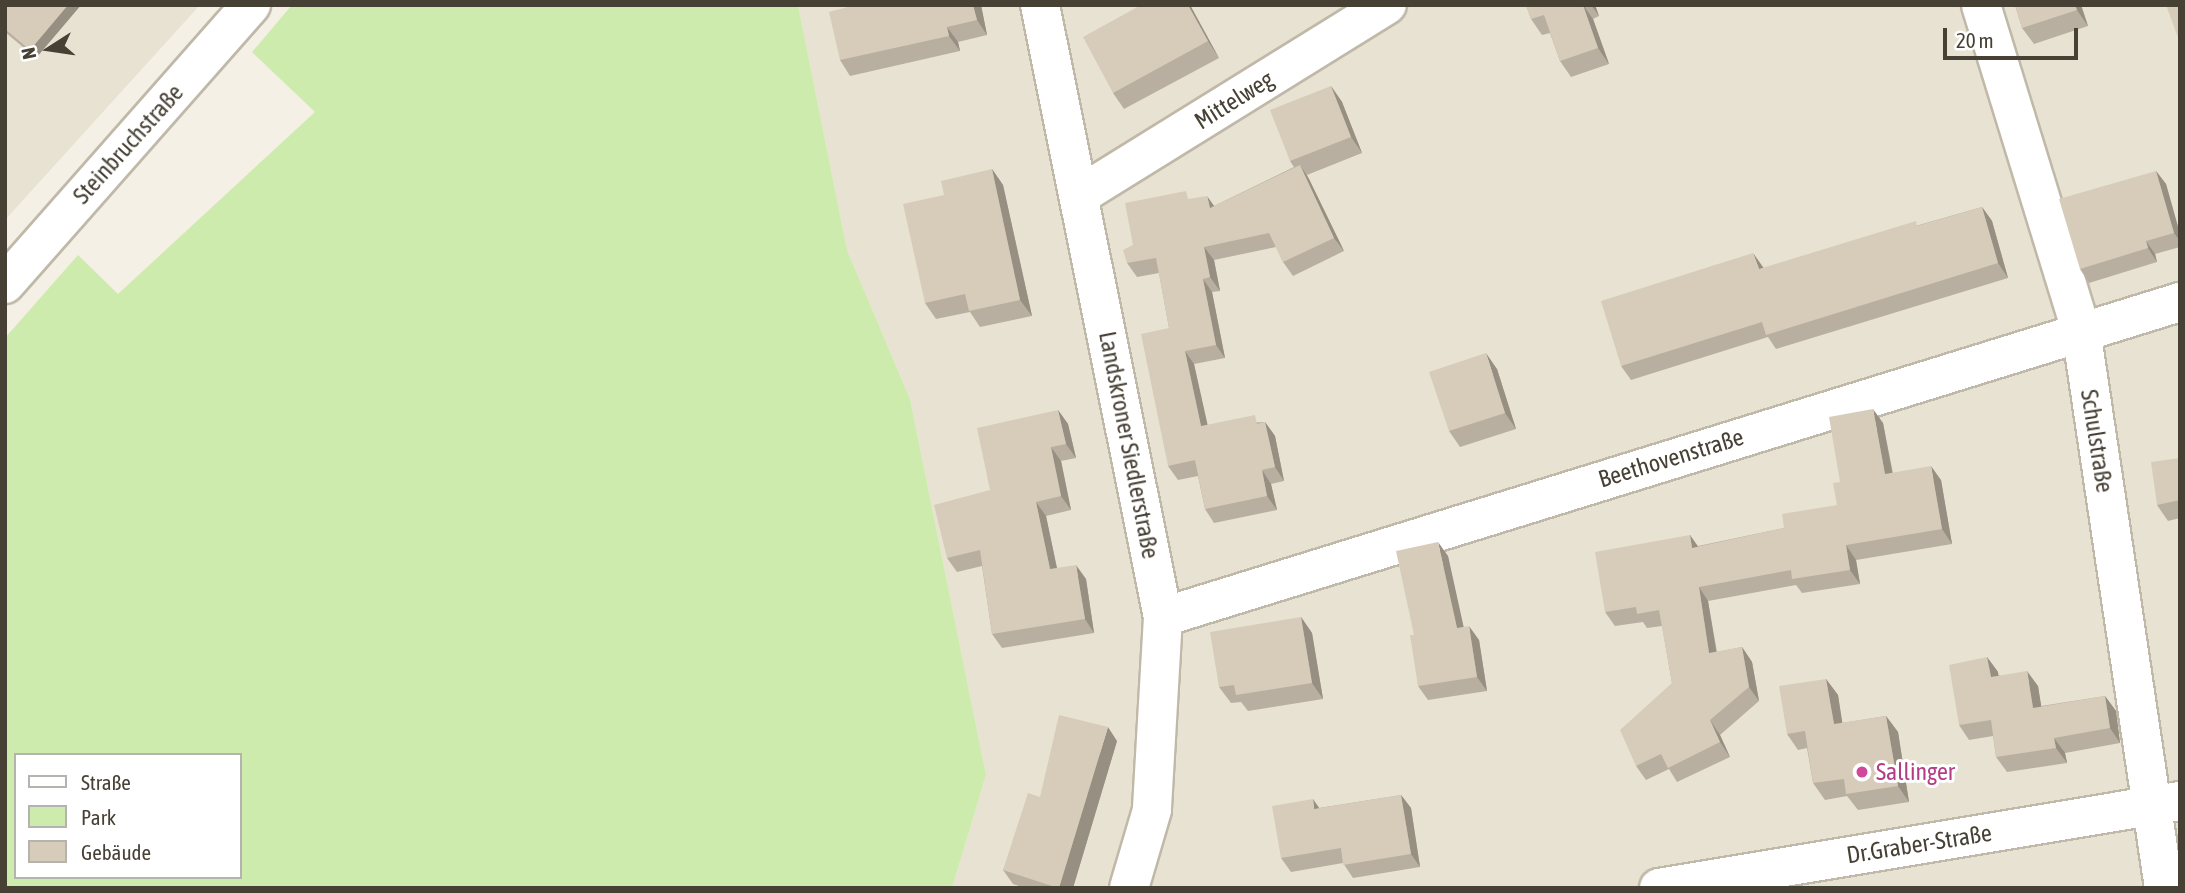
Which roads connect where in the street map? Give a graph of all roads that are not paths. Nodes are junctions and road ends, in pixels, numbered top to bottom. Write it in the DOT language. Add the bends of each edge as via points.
graph roads {
  1 [pos="251,5"];
  2 [pos="1040,5"];
  3 [pos="1387,5"];
  4 [pos="1981,5"];
  5 [pos="1080,195"];
  6 [pos="5,284"];
  7 [pos="2180,302"];
  8 [pos="2081,330"];
  9 [pos="1163,617"];
  10 [pos="2166,803"];
  11 [pos="1132,887"];
  12 [pos="1659,888"];
  13 [pos="2164,888"];
  1 -- 6 [label="street, Steinbruchstraße"];
  2 -- 5 [label="street, Landskroner Siedlerstraße"];
  3 -- 5 [label="street, Mittelweg"];
  4 -- 8 [label="street, Schulstraße"];
  5 -- 9 [label="street, Landskroner Siedlerstraße"];
  7 -- 8 [label="street, Beethovenstraße"];
  8 -- 9 [label="street, Beethovenstraße"];
  8 -- 10 [label="street, Schulstraße"];
  9 -- 11 [label="street, Landskroner Siedlerstraße" via="1152,810"];
  10 -- 12 [label="street, Dr.Graber-Straße"];
  10 -- 13 [label="street, Schulstraße"];
}
